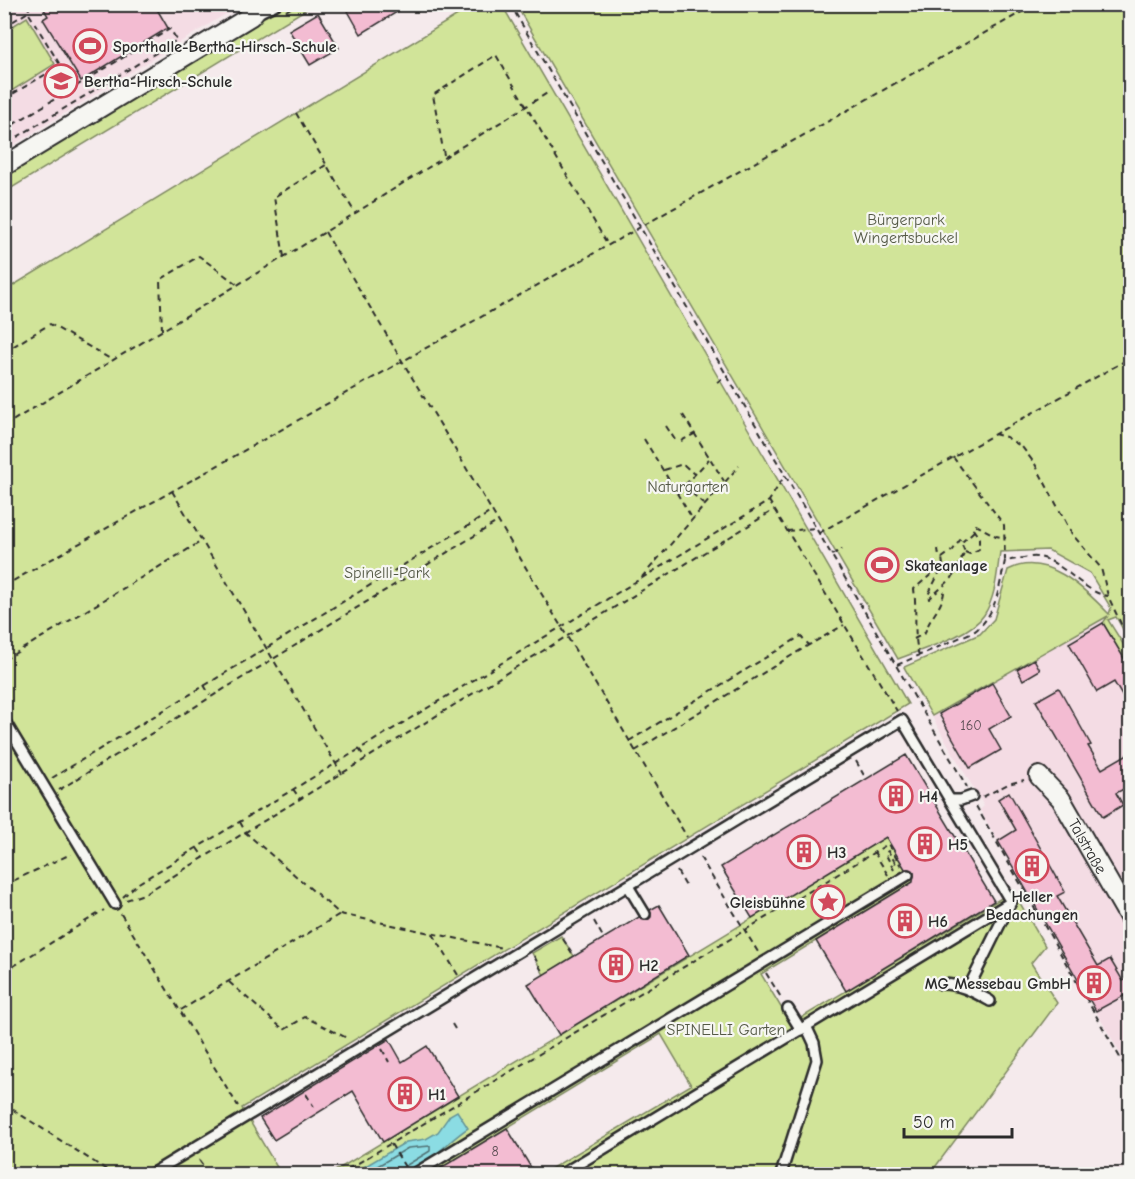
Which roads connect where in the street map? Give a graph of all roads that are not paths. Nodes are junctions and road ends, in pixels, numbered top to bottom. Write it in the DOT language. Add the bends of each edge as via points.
graph roads {
  1 [pos="276,4"];
  2 [pos="256,10"];
  3 [pos="4,166"];
  4 [pos="4,720"];
  5 [pos="1039,776"];
  6 [pos="973,798"];
  7 [pos="950,800"];
  8 [pos="900,878"];
  9 [pos="628,886"];
  10 [pos="1011,902"];
  11 [pos="115,904"];
  12 [pos="645,914"];
  13 [pos="1131,919"];
  14 [pos="941,984"];
  15 [pos="968,989"];
  16 [pos="990,1001"];
  17 [pos="788,1009"];
  18 [pos="803,1028"];
  19 [pos="151,1174"];
  20 [pos="414,1174"];
  21 [pos="562,1174"];
  22 [pos="781,1174"];
  1 -- 2 [label="lane"];
  2 -- 3 [label="street"];
  4 -- 11 [label="lane"];
  5 -- 13 [label="street, Talstraße" via="1061,799"];
  6 -- 7 [label="lane"];
  7 -- 9 [label="lane" via="902,720"];
  7 -- 10 [label="lane"];
  8 -- 20 [label="lane"];
  9 -- 12 [label="lane"];
  9 -- 19 [label="lane"];
  10 -- 15 [label="lane"];
  10 -- 18 [label="lane"];
  14 -- 15 [label="lane"];
  15 -- 16 [label="lane"];
  17 -- 18 [label="lane"];
  18 -- 21 [label="lane"];
  18 -- 22 [label="lane" via="814,1042 817,1060"];
}
